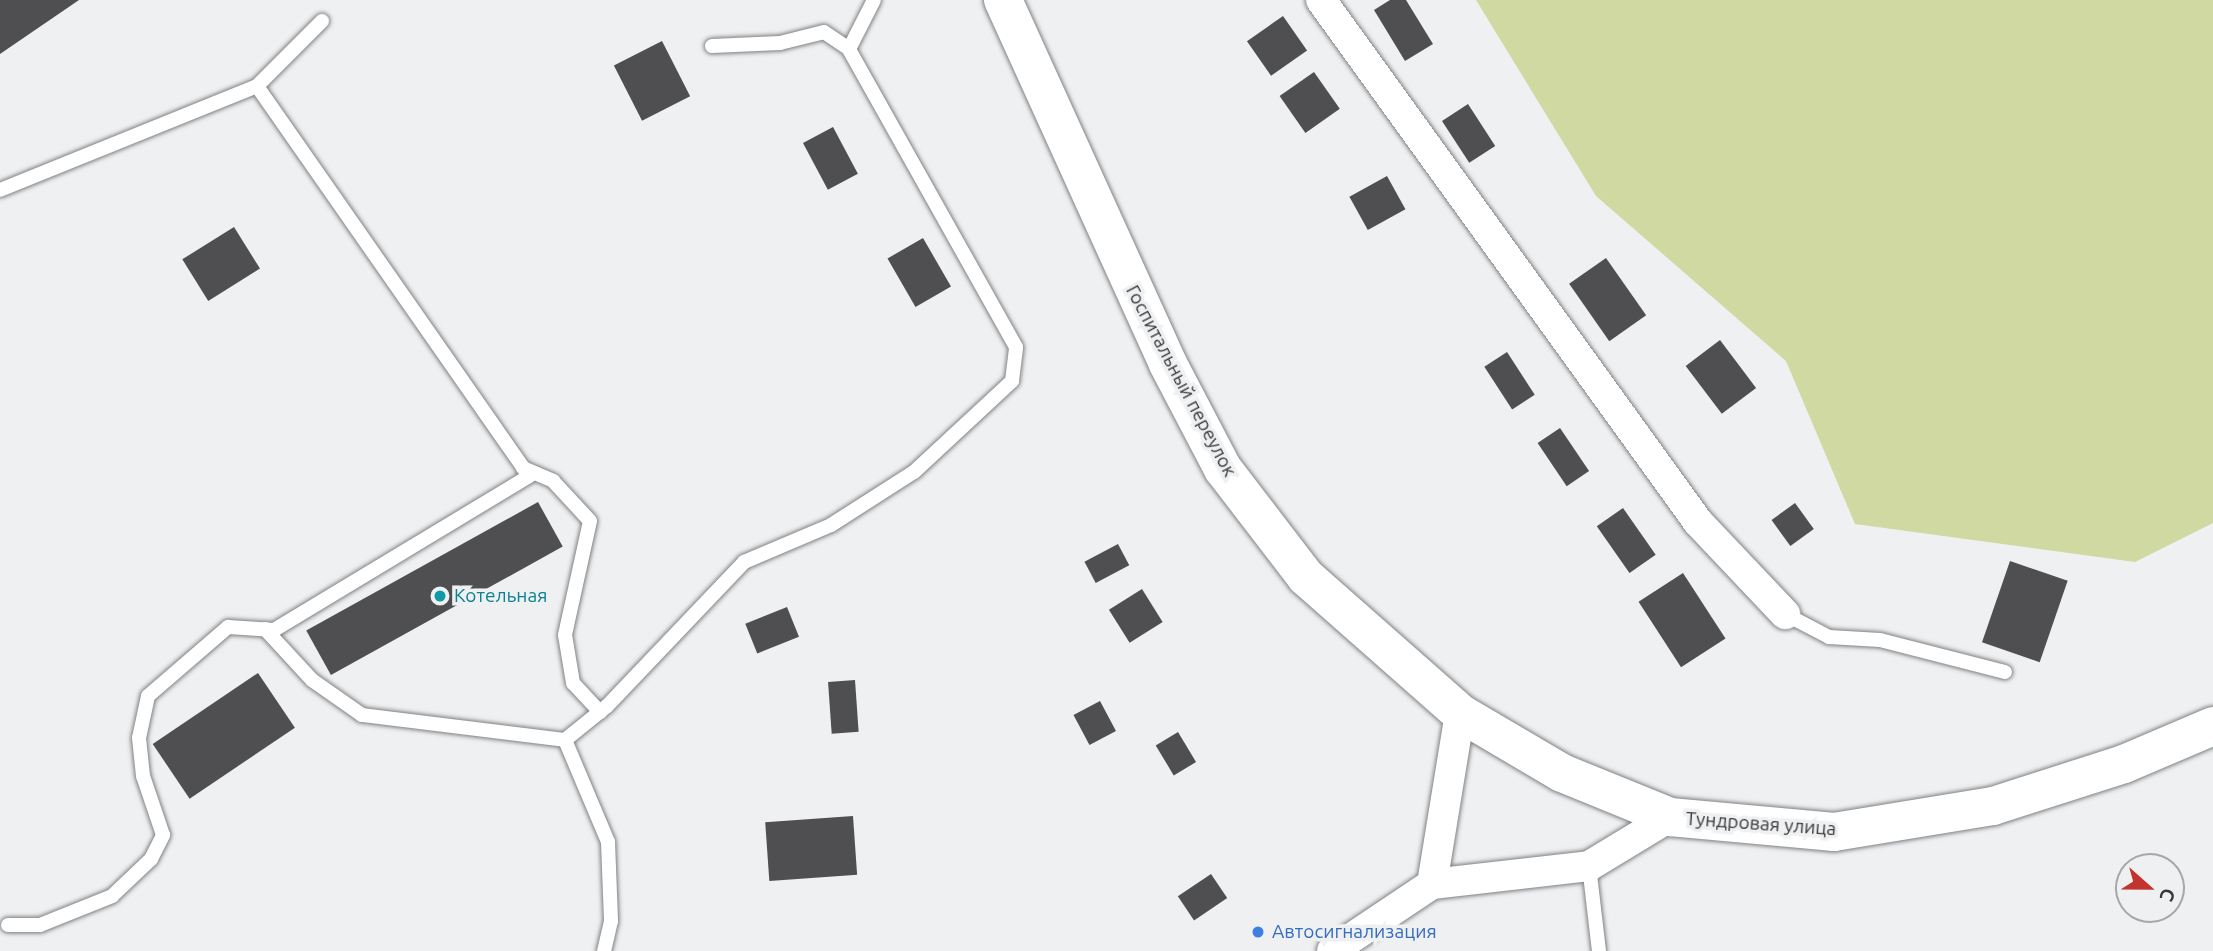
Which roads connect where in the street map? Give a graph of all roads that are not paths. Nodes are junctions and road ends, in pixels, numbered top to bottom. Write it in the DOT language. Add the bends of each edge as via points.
graph roads {
  1 [pos="874,0"];
  2 [pos="1003,0"];
  3 [pos="1321,0"];
  4 [pos="322,21"];
  5 [pos="712,46"];
  6 [pos="849,49"];
  7 [pos="257,86"];
  8 [pos="0,190"];
  9 [pos="523,468"];
  10 [pos="1785,614"];
  11 [pos="265,629"];
  12 [pos="2005,672"];
  13 [pos="600,712"];
  14 [pos="1460,713"];
  15 [pos="2213,726"];
  16 [pos="565,740"];
  17 [pos="1670,817"];
  18 [pos="1589,866"];
  19 [pos="1432,884"];
  20 [pos="8,925"];
  21 [pos="604,951"];
  22 [pos="1332,951"];
  23 [pos="1599,951"];
  1 -- 6 [label="lane"];
  2 -- 14 [label="main road, Госпитальный переулок" via="1162,351 1223,470 1306,577"];
  3 -- 10 [label="street" via="1698,522"];
  4 -- 7 [label="lane"];
  5 -- 6 [label="lane" via="780,43 824,32"];
  6 -- 13 [label="lane" via="1016,347 1012,381 914,472 831,525 744,562"];
  7 -- 8 [label="lane"];
  7 -- 9 [label="lane"];
  9 -- 11 [label="lane" via="529,476"];
  9 -- 13 [label="lane" via="553,481 590,521 565,635 573,683"];
  10 -- 12 [label="lane" via="1829,637 1880,640"];
  11 -- 16 [label="lane" via="312,680 362,715"];
  11 -- 20 [label="lane" via="228,627 148,696 139,738 141,764 163,835 151,859 112,896 40,925"];
  13 -- 16 [label="lane"];
  14 -- 17 [label="main road, Госпитальный переулок" via="1562,773"];
  14 -- 19 [label="street"];
  15 -- 17 [label="main road, Тундровая улица" via="2124,764 1993,806 1910,821 1834,832"];
  16 -- 21 [label="lane" via="608,842 611,921"];
  17 -- 18 [label="street, Тундровая улица"];
  18 -- 19 [label="street, Тундровая улица"];
  18 -- 23 [label="lane"];
  19 -- 22 [label="street, Тундровая улица"];
}
